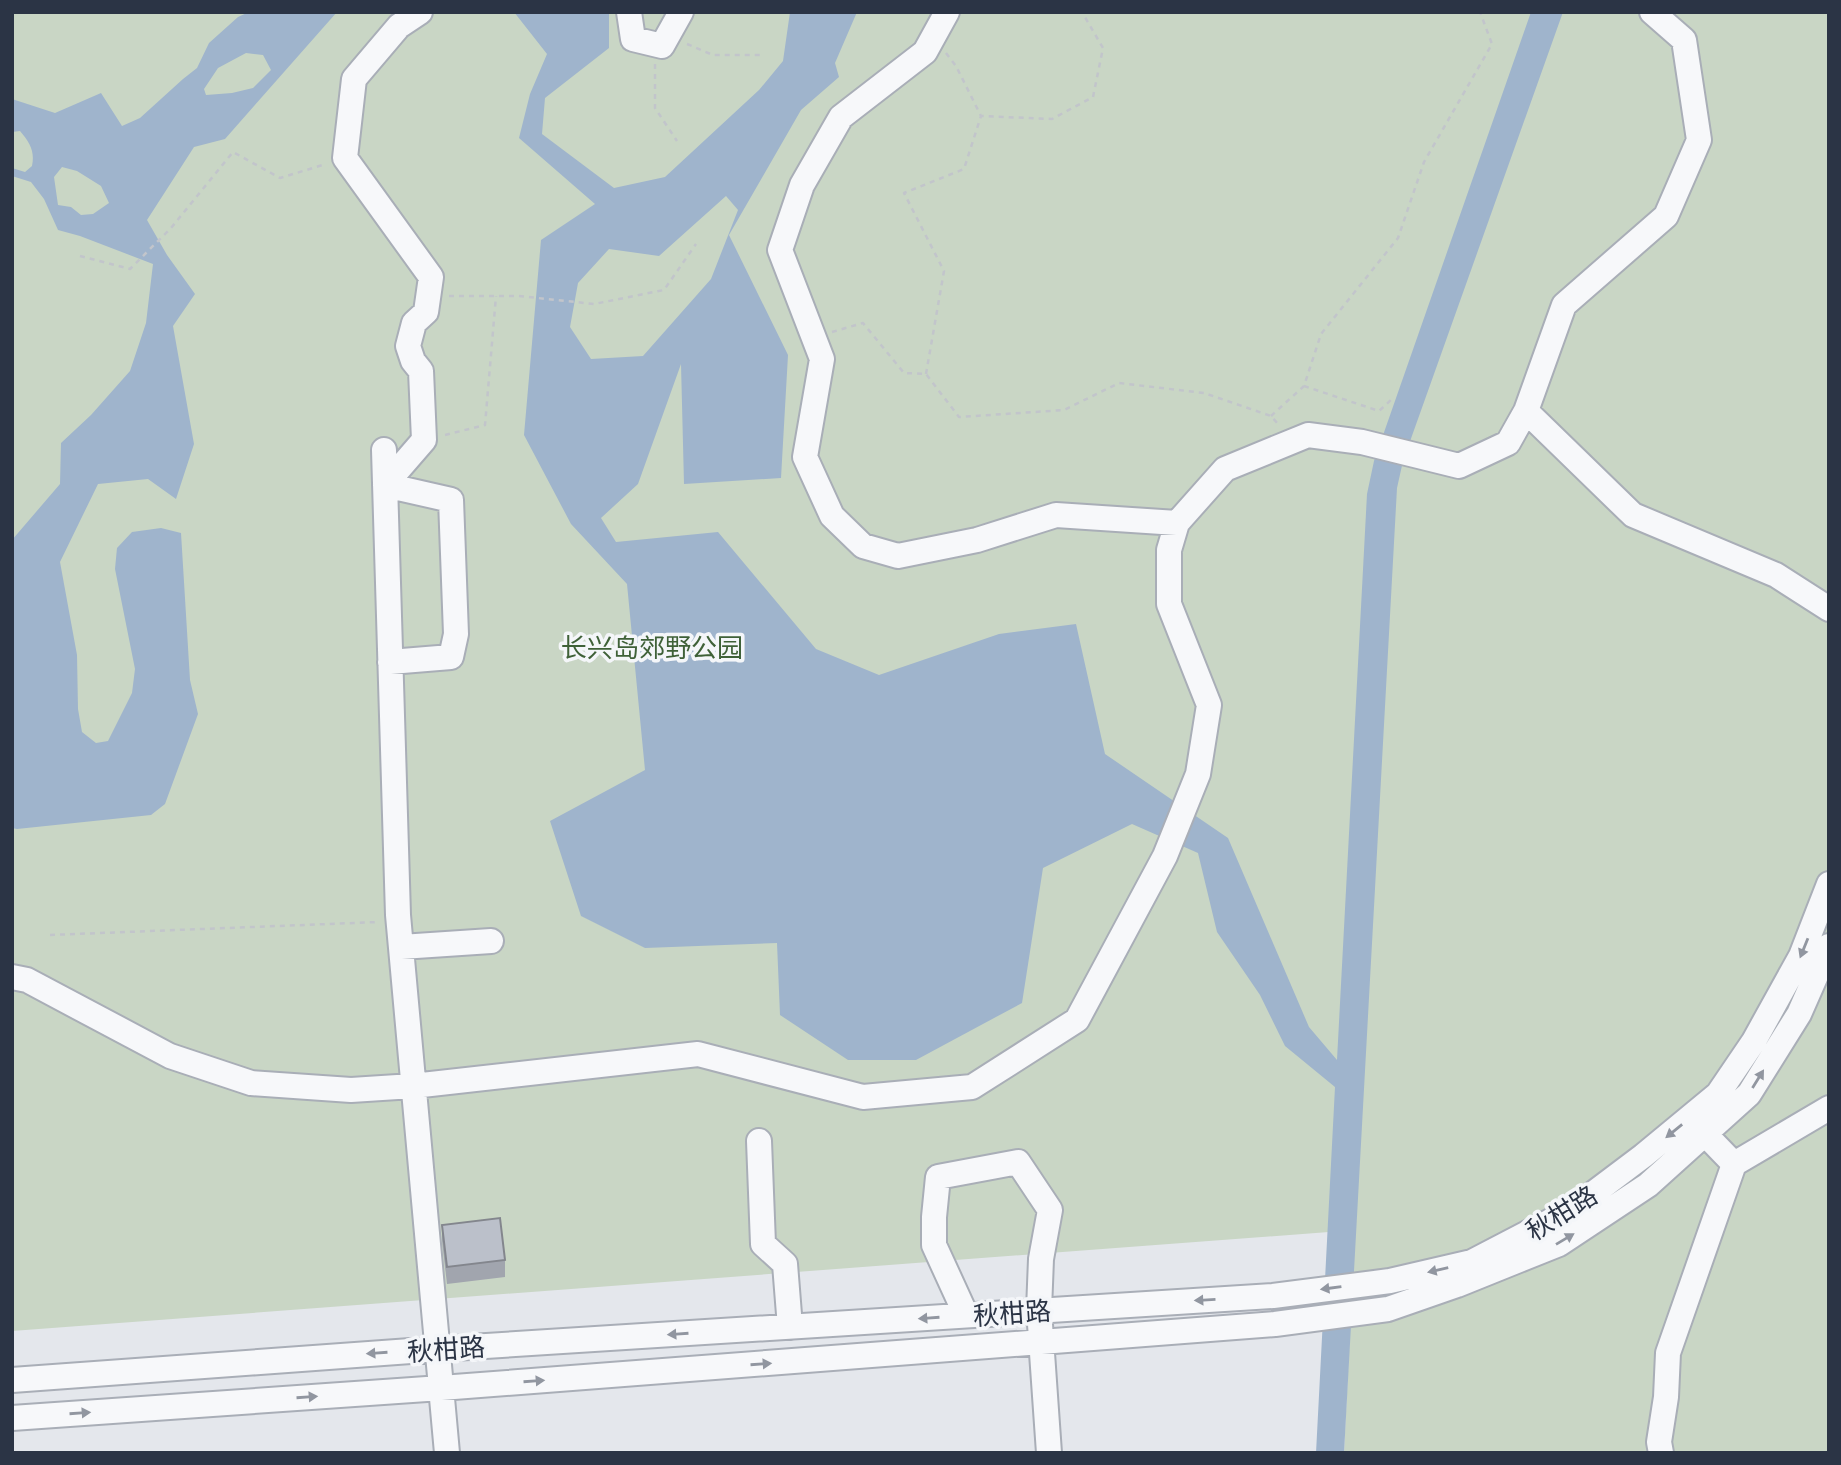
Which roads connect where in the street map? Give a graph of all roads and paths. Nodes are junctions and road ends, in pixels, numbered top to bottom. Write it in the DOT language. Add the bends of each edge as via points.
graph roads {
  1 [pos="420,12"];
  2 [pos="629,12"];
  3 [pos="681,12"];
  4 [pos="947,12"];
  5 [pos="1083,12"];
  6 [pos="1480,12"];
  7 [pos="1651,12"];
  8 [pos="933,37"];
  9 [pos="661,41"];
  10 [pos="760,55"];
  11 [pos="981,116"];
  12 [pos="677,141"];
  13 [pos="345,158"];
  14 [pos="695,244"];
  15 [pos="80,256"];
  16 [pos="428,296"];
  17 [pos="496,296"];
  18 [pos="813,337"];
  19 [pos="926,374"];
  20 [pos="1304,386"];
  21 [pos="1392,399"];
  22 [pos="1526,411"];
  23 [pos="1271,415"];
  24 [pos="424,440"];
  25 [pos="1292,442"];
  26 [pos="384,450"];
  27 [pos="385,485"];
  28 [pos="1177,523"];
  29 [pos="1829,609"];
  30 [pos="390,662"];
  31 [pos="1829,884"];
  32 [pos="399,922"];
  33 [pos="50,934"];
  34 [pos="491,941"];
  35 [pos="1829,946"];
  36 [pos="401,947"];
  37 [pos="12,977"];
  38 [pos="413,1086"];
  39 [pos="1829,1108"];
  40 [pos="1705,1134"];
  41 [pos="758,1141"];
  42 [pos="1734,1164"];
  43 [pos="1039,1310"];
  44 [pos="966,1315"];
  45 [pos="790,1327"];
  46 [pos="1041,1342"];
  47 [pos="438,1349"];
  48 [pos="12,1380"];
  49 [pos="441,1388"];
  50 [pos="12,1418"];
  51 [pos="447,1453"];
  52 [pos="1049,1453"];
  53 [pos="1661,1453"];
  1 -- 13 [label="street" via="399,26 354,79"];
  2 -- 9 [label="street" via="633,39"];
  3 -- 9 [label="street"];
  4 -- 8 [label="street"];
  5 -- 11 [label="path" via="1103,48 1093,97 1052,119"];
  6 -- 20 [label="path" via="1492,44 1424,162 1398,238 1321,334"];
  7 -- 22 [label="street" via="1684,40 1699,140 1666,216 1564,305"];
  8 -- 11 [label="path" via="956,66"];
  8 -- 18 [label="street" via="925,52 841,117 802,185 779,250"];
  9 -- 10 [label="path" via="713,55"];
  9 -- 12 [label="path" via="655,108"];
  11 -- 19 [label="path" via="964,169 904,194 944,271"];
  13 -- 15 [label="path" via="279,178 233,152 171,228 130,269"];
  13 -- 16 [label="street" via="431,276"];
  14 -- 17 [label="path" via="664,290 594,304"];
  16 -- 17 [label="path"];
  16 -- 24 [label="street" via="426,312 414,323 408,346 421,370"];
  17 -- 24 [label="path" via="485,425"];
  18 -- 19 [label="path" via="863,323 904,373"];
  18 -- 28 [label="street" via="822,359 805,457 832,516 863,546 898,556 977,540 1056,515"];
  19 -- 23 [label="path" via="959,417 1064,410 1119,383 1204,393"];
  20 -- 21 [label="path" via="1379,411"];
  20 -- 23 [label="path"];
  22 -- 25 [label="street" via="1508,443 1459,466 1362,442 1308,435"];
  22 -- 29 [label="street" via="1633,515 1776,575"];
  23 -- 25 [label="path"];
  24 -- 27 [label="street"];
  25 -- 28 [label="street" via="1225,469"];
  26 -- 27 [label="street"];
  27 -- 30 [label="street"];
  27 -- 30 [label="street" via="451,500 456,634 451,657"];
  28 -- 38 [label="street" via="1169,550 1169,604 1209,705 1198,774 1165,856 1077,1020 972,1087 863,1097 698,1054"];
  30 -- 32 [label="street"];
  31 -- 43 [label="street, 秋柑路, one-way" via="1801,956 1754,1041 1718,1094 1570,1211 1472,1262 1390,1281 1273,1296"];
  32 -- 33 [label="path"];
  32 -- 36 [label="street"];
  34 -- 36 [label="street"];
  40 -- 35 [label="street, 秋柑路, one-way" via="1749,1094 1799,1014"];
  36 -- 38 [label="street"];
  37 -- 38 [label="street" via="27,979 170,1056 251,1083 351,1090"];
  38 -- 47 [label="street"];
  39 -- 42 [label="street"];
  40 -- 42 [label="street"];
  46 -- 40 [label="street, 秋柑路, one-way" via="1275,1324 1388,1309 1559,1244 1648,1185"];
  41 -- 45 [label="street" via="763,1244 785,1264"];
  42 -- 53 [label="street" via="1668,1353"];
  43 -- 44 [label="street, 秋柑路"];
  43 -- 44 [label="street" via="1041,1259 1050,1210 1018,1162 938,1177 934,1245"];
  43 -- 46 [label="street"];
  44 -- 45 [label="street, 秋柑路, one-way"];
  45 -- 47 [label="street, 秋柑路, one-way"];
  49 -- 46 [label="street, 秋柑路, one-way"];
  46 -- 52 [label="street"];
  47 -- 48 [label="street, 秋柑路, one-way"];
  47 -- 49 [label="street"];
  50 -- 49 [label="street, 秋柑路, one-way"];
  49 -- 51 [label="street"];
}
